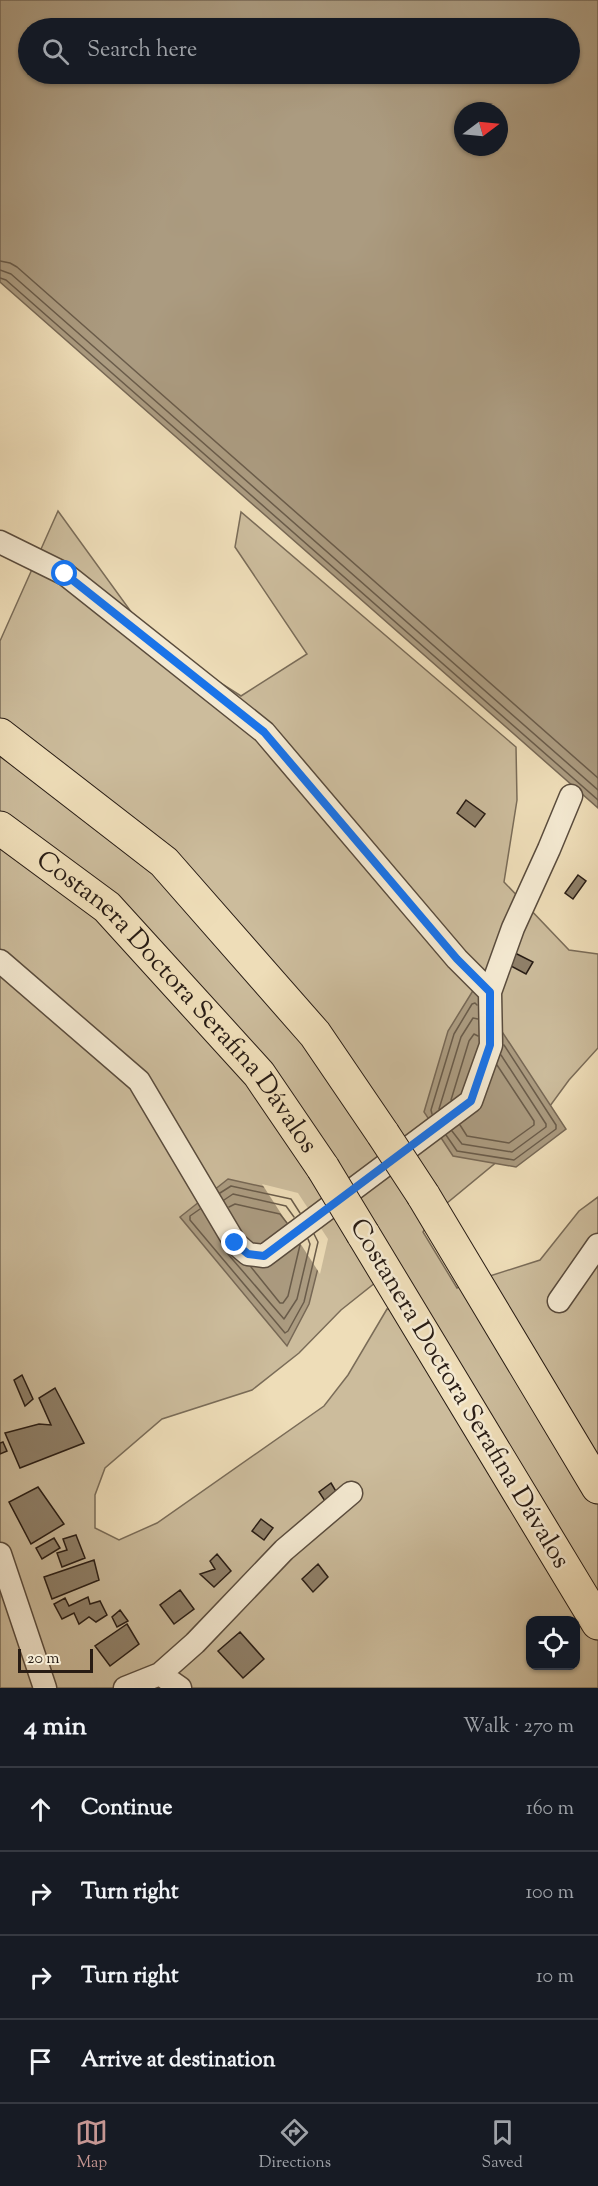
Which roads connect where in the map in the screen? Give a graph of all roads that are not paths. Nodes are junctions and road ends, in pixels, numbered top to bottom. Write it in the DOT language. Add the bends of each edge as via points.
graph roads {
  1 [pos="0,542"];
  2 [pos="0,735"];
  3 [pos="571,796"];
  4 [pos="0,828"];
  5 [pos="0,961"];
  6 [pos="490,992"];
  7 [pos="598,1245"];
  8 [pos="560,1301"];
  9 [pos="598,1486"];
  10 [pos="351,1493"];
  11 [pos="0,1554"];
  12 [pos="598,1623"];
  13 [pos="160,1674"];
  14 [pos="45,1688"];
  15 [pos="125,1688"];
  16 [pos="180,1688"];
  1 -- 6 [label="street" via="65,574 264,732 457,959"];
  2 -- 9 [label="highway, bridge" via="164,862 315,1034 423,1195"];
  3 -- 6 [label="street" via="513,928"];
  4 -- 12 [label="highway, Costanera Doctora Serafina Dávalos, bridge" via="107,907 259,1074 323,1168"];
  5 -- 6 [label="street" via="139,1081 235,1243 248,1254 264,1256 471,1101 490,1045"];
  7 -- 8 [label="street"];
  10 -- 13 [label="street" via="284,1550"];
  11 -- 14 [label="street"];
  13 -- 15 [label="street"];
  13 -- 16 [label="street"];
}
